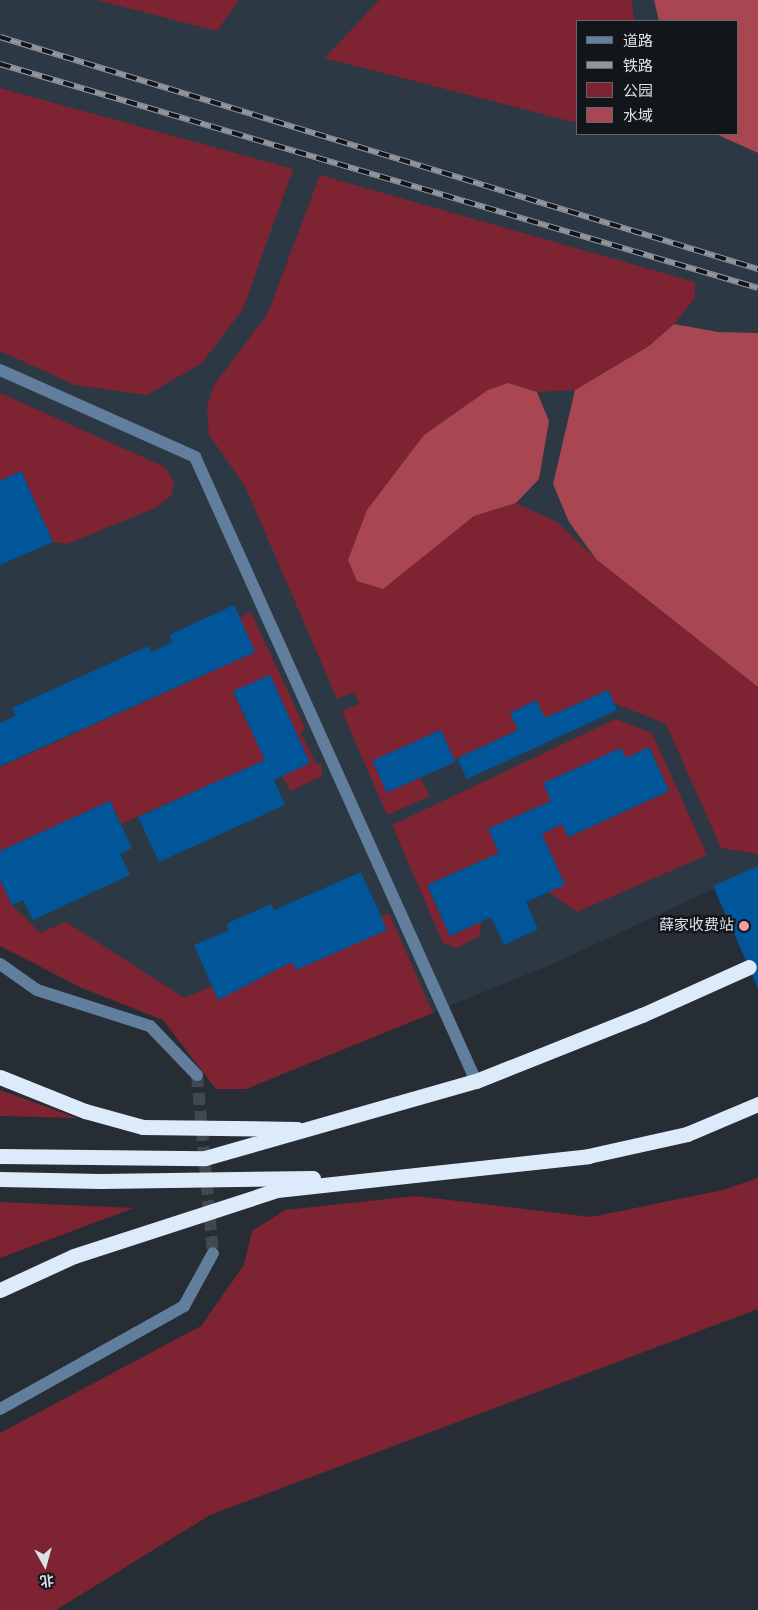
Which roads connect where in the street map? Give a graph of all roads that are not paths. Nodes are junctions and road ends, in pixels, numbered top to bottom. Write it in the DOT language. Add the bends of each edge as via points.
graph roads {
  1 [pos="0,370"];
  2 [pos="0,964"];
  3 [pos="749,967"];
  4 [pos="197,1075"];
  5 [pos="0,1077"];
  6 [pos="476,1081"];
  7 [pos="758,1104"];
  8 [pos="316,1129"];
  9 [pos="0,1156"];
  10 [pos="0,1179"];
  11 [pos="359,1179"];
  12 [pos="213,1252"];
  13 [pos="0,1290"];
  14 [pos="0,1410"];
  1 -- 6 [label="lane" via="195,457"];
  2 -- 4 [label="lane" via="37,990 150,1026"];
  3 -- 6 [label="highway" via="642,1015"];
  5 -- 8 [label="highway" via="85,1111 144,1127"];
  6 -- 8 [label="highway"];
  7 -- 11 [label="highway" via="687,1134 588,1156"];
  8 -- 9 [label="highway" via="205,1158"];
  10 -- 11 [label="highway" via="101,1182 282,1177"];
  11 -- 13 [label="highway" via="277,1190 74,1256"];
  12 -- 14 [label="lane" via="184,1306"];
}
